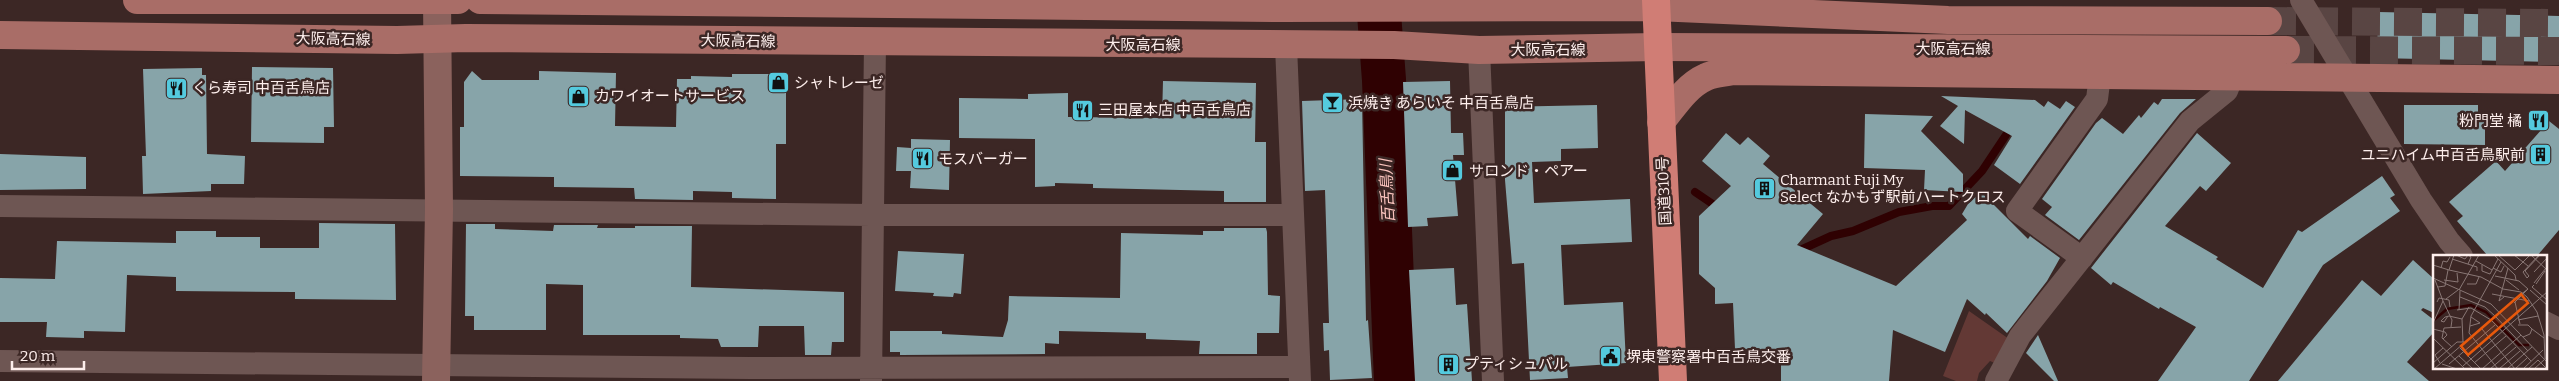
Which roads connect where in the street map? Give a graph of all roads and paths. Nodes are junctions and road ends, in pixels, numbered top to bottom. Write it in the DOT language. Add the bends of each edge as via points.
graph roads {
  1 [pos="137,0"];
  2 [pos="438,0"];
  3 [pos="458,0"];
  4 [pos="480,0"];
  5 [pos="1792,0"];
  6 [pos="2302,0"];
  7 [pos="205,1"];
  8 [pos="868,3"];
  9 [pos="1656,3"];
  10 [pos="1282,4"];
  11 [pos="1476,4"];
  12 [pos="1730,8"];
  13 [pos="2268,21"];
  14 [pos="0,34"];
  15 [pos="439,38"];
  16 [pos="874,42"];
  17 [pos="1286,46"];
  18 [pos="1657,47"];
  19 [pos="1479,50"];
  20 [pos="2286,50"];
  21 [pos="2100,74"];
  22 [pos="2234,76"];
  23 [pos="2349,78"];
  24 [pos="2559,80"];
  25 [pos="1661,122"];
  26 [pos="0,206"];
  27 [pos="439,209"];
  28 [pos="871,215"];
  29 [pos="1292,215"];
  30 [pos="2461,255"];
  31 [pos="2082,258"];
  32 [pos="2546,322"];
  33 [pos="2559,329"];
  34 [pos="0,361"];
  35 [pos="436,372"];
  36 [pos="871,374"];
  37 [pos="1300,374"];
  38 [pos="1494,381"];
  39 [pos="1672,381"];
  40 [pos="1996,381"];
  1 -- 7 [label="main road"];
  2 -- 3 [label="main road"];
  2 -- 7 [label="main road"];
  2 -- 15 [label="street"];
  4 -- 8 [label="main road, 大阪高石線"];
  5 -- 12 [label="main road"];
  6 -- 23 [label="street"];
  8 -- 10 [label="main road, 大阪高石線"];
  9 -- 11 [label="main road, 大阪高石線"];
  9 -- 12 [label="main road, 大阪高石線"];
  9 -- 18 [label="highway, 国道310号"];
  10 -- 11 [label="main road, 大阪高石線" via="1394,7"];
  12 -- 13 [label="main road, 大阪高石線" via="1948,20"];
  14 -- 15 [label="main road, 大阪高石線"];
  15 -- 16 [label="main road, 大阪高石線"];
  15 -- 27 [label="street"];
  16 -- 17 [label="main road, 大阪高石線"];
  16 -- 28 [label="street"];
  17 -- 19 [label="main road, 大阪高石線" via="1394,45"];
  17 -- 29 [label="street"];
  18 -- 19 [label="main road, 大阪高石線"];
  18 -- 20 [label="main road, 大阪高石線"];
  18 -- 25 [label="highway, 国道310号"];
  19 -- 38 [label="street"];
  21 -- 22 [label="main road"];
  21 -- 25 [label="main road" via="1733,71 1708,76 1697,82"];
  21 -- 31 [label="street" via="2097,99 2017,211"];
  22 -- 23 [label="main road"];
  22 -- 31 [label="street" via="2227,90 2190,121"];
  23 -- 24 [label="main road"];
  23 -- 30 [label="street" via="2421,200"];
  25 -- 39 [label="highway, 国道310号"];
  26 -- 27 [label="street"];
  27 -- 28 [label="street"];
  27 -- 35 [label="street"];
  28 -- 29 [label="street"];
  28 -- 36 [label="street"];
  29 -- 37 [label="street"];
  31 -- 40 [label="street" via="2016,341"];
  32 -- 33 [label="street"];
  34 -- 35 [label="street"];
  35 -- 36 [label="street"];
  36 -- 37 [label="street"];
}
